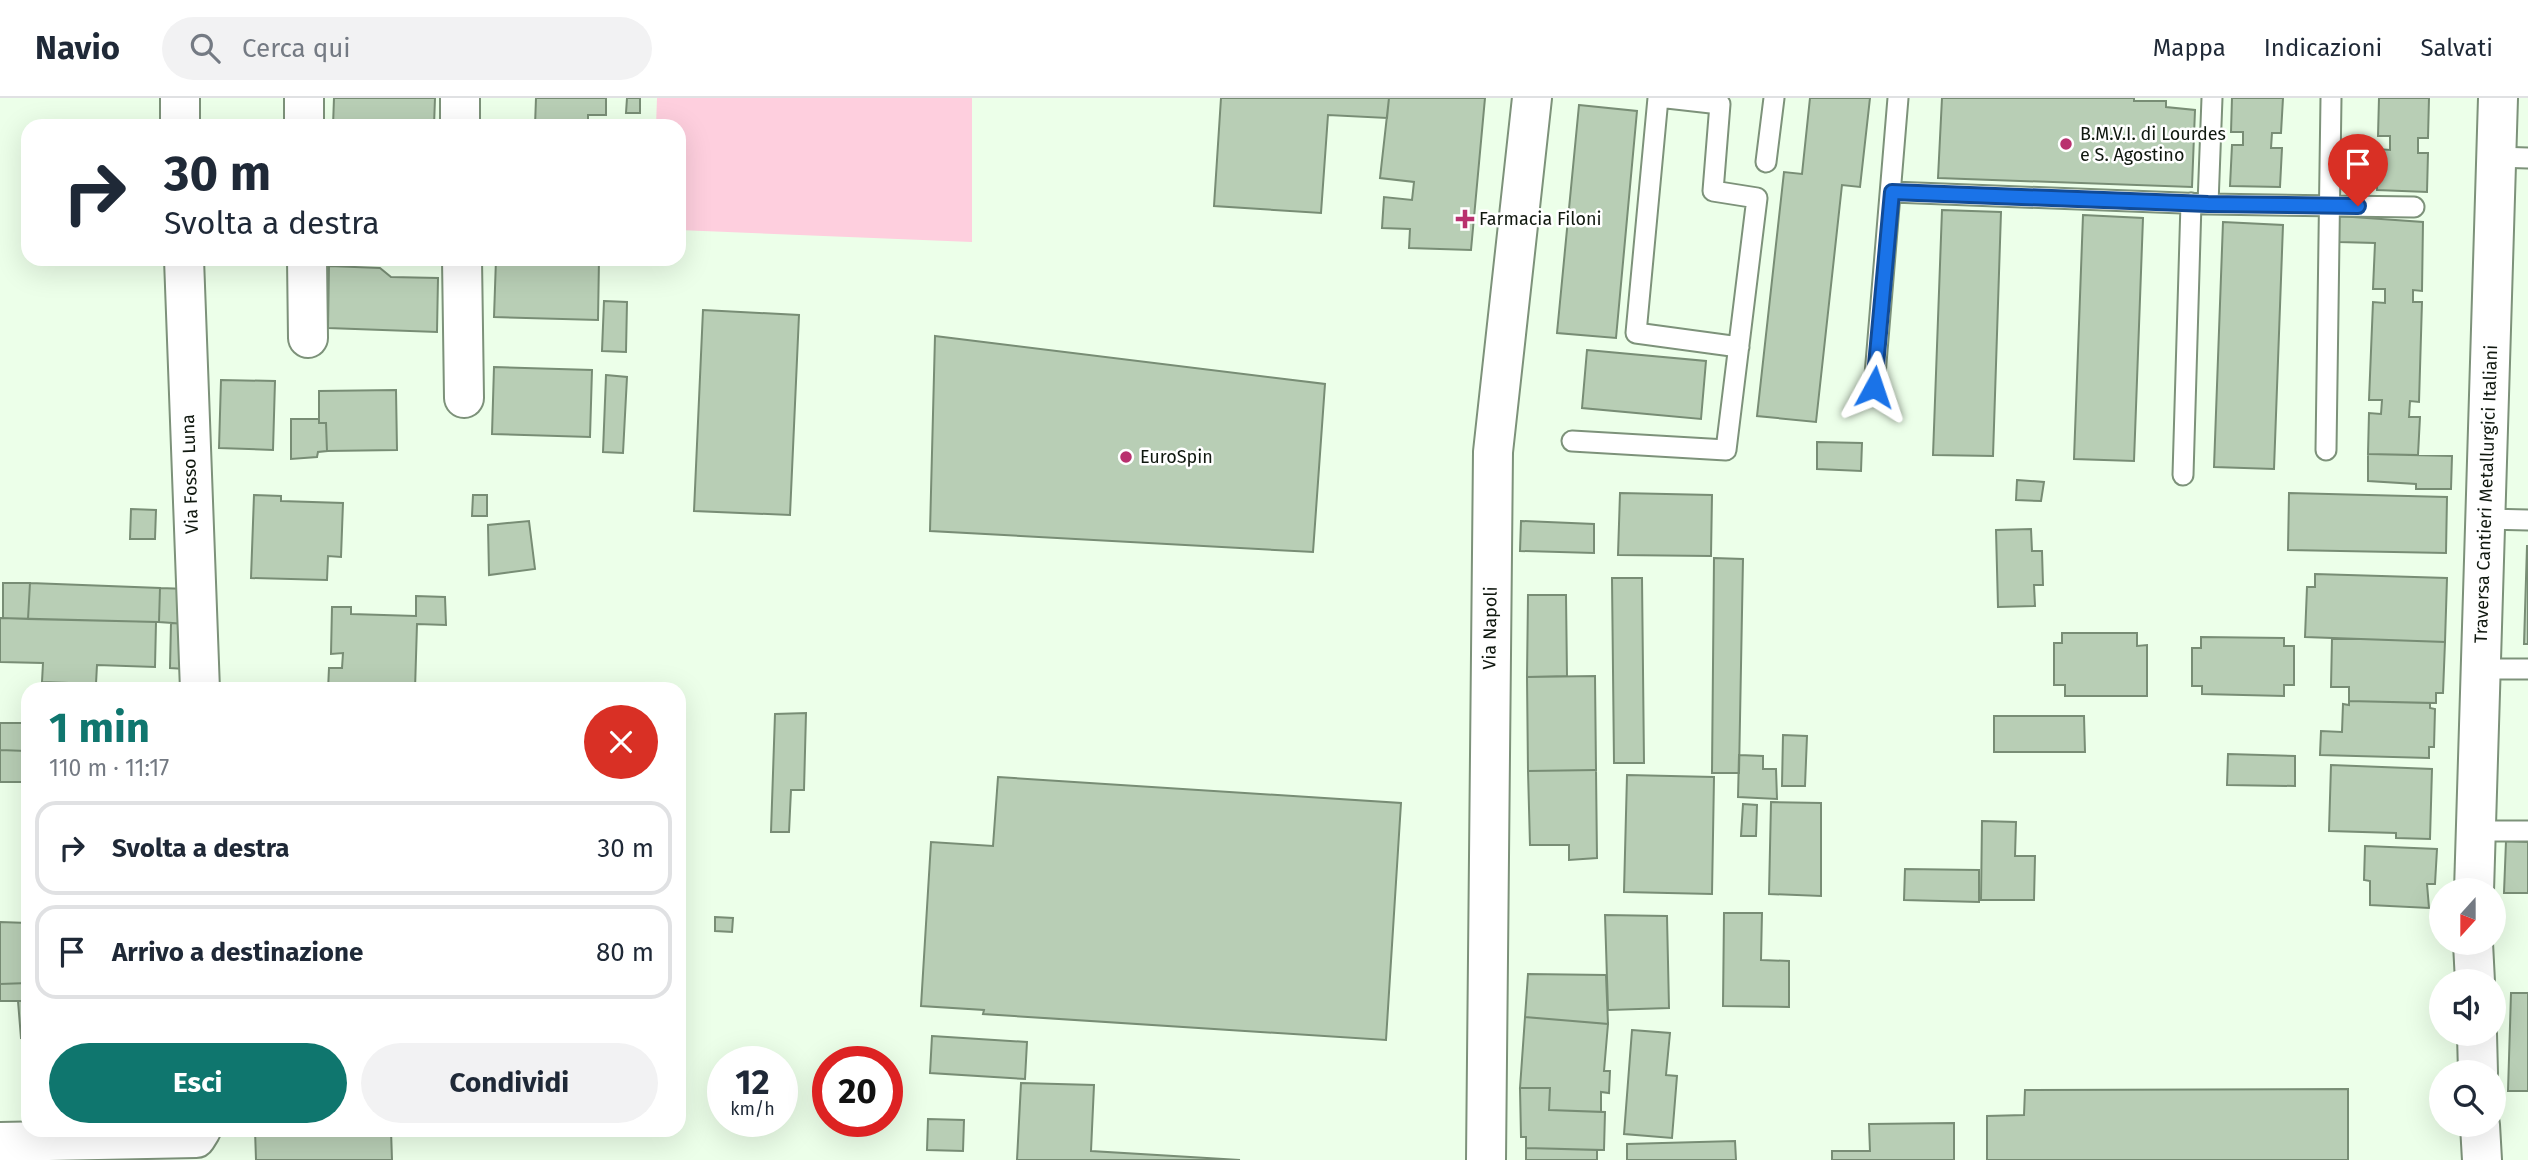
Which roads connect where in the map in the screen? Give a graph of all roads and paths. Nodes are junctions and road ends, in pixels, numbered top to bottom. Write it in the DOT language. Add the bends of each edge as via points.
graph roads {
  1 [pos="180,98"];
  2 [pos="304,98"];
  3 [pos="460,98"];
  4 [pos="1532,98"];
  5 [pos="1658,98"];
  6 [pos="1667,98"];
  7 [pos="1774,98"];
  8 [pos="1898,98"];
  9 [pos="2211,98"];
  10 [pos="2331,98"];
  11 [pos="2498,98"];
  12 [pos="180,119"];
  13 [pos="304,119"];
  14 [pos="460,119"];
  15 [pos="2512,157"];
  16 [pos="1766,162"];
  17 [pos="1892,192"];
  18 [pos="2199,204"];
  19 [pos="2330,205"];
  20 [pos="2414,207"];
  21 [pos="184,266"];
  22 [pos="307,266"];
  23 [pos="462,266"];
  24 [pos="308,338"];
  25 [pos="1739,347"];
  26 [pos="1874,387"];
  27 [pos="464,398"];
  28 [pos="1572,441"];
  29 [pos="2326,450"];
  30 [pos="2183,475"];
  31 [pos="2486,519"];
  32 [pos="2528,520"];
  33 [pos="2481,668"];
  34 [pos="2528,668"];
  35 [pos="200,682"];
  36 [pos="2476,831"];
  37 [pos="2528,831"];
  38 [pos="2474,878"];
  39 [pos="197,1137"];
  40 [pos="2481,1137"];
  41 [pos="0,1142"];
  42 [pos="1486,1160"];
  43 [pos="2482,1160"];
  1 -- 12 [label="street"];
  2 -- 13 [label="street"];
  3 -- 14 [label="street"];
  4 -- 42 [label="street, Via Napoli" via="1493,452"];
  5 -- 25 [label="lane" via="1636,333"];
  6 -- 25 [label="lane" via="1720,104 1713,191 1757,198"];
  7 -- 16 [label="lane"];
  8 -- 17 [label="lane"];
  9 -- 18 [label="lane"];
  10 -- 19 [label="lane"];
  11 -- 15 [label="street, Traversa Cantieri Metallurgici Italiani"];
  15 -- 31 [label="street, Traversa Cantieri Metallurgici Italiani"];
  17 -- 18 [label="lane"];
  17 -- 26 [label="lane"];
  18 -- 19 [label="lane"];
  18 -- 30 [label="lane"];
  19 -- 20 [label="lane"];
  19 -- 29 [label="lane"];
  21 -- 35 [label="street, Via Fosso Luna"];
  22 -- 24 [label="street"];
  23 -- 27 [label="street"];
  25 -- 28 [label="lane" via="1726,450"];
  31 -- 32 [label="lane"];
  31 -- 33 [label="street, Traversa Cantieri Metallurgici Italiani"];
  33 -- 34 [label="lane"];
  33 -- 36 [label="street, Traversa Cantieri Metallurgici Italiani"];
  36 -- 37 [label="lane"];
  36 -- 38 [label="street, Traversa Cantieri Metallurgici Italiani"];
  39 -- 41 [label="street"];
  40 -- 43 [label="street"];
}
